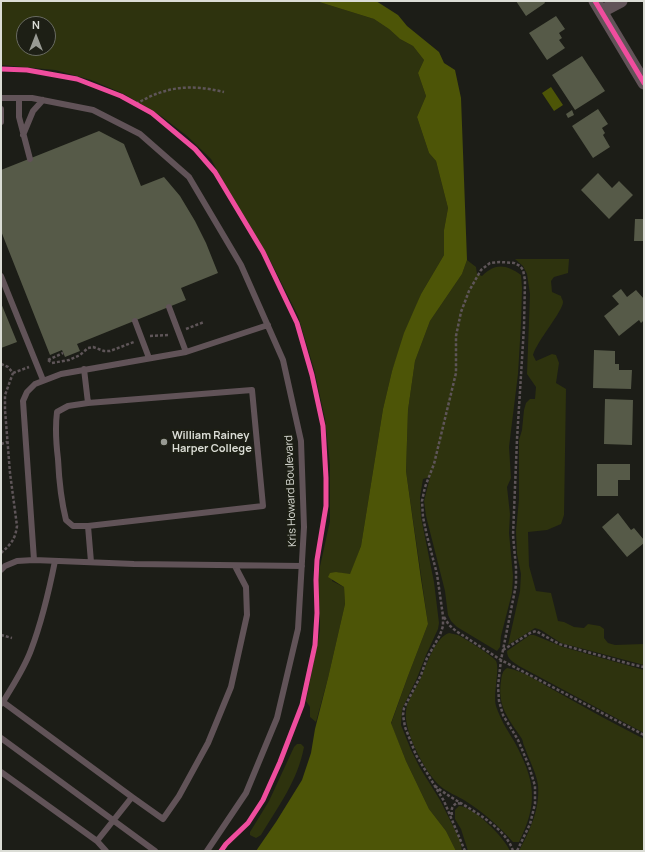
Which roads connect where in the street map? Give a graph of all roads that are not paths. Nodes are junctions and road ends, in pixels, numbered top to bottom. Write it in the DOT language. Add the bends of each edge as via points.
graph roads {
  1 [pos="621,1"];
  2 [pos="598,6"];
  3 [pos="644,83"];
  4 [pos="1,98"];
  5 [pos="19,98"];
  6 [pos="43,100"];
  7 [pos="1,109"];
  8 [pos="1,122"];
  9 [pos="23,135"];
  10 [pos="30,159"];
  11 [pos="1,276"];
  12 [pos="169,307"];
  13 [pos="135,321"];
  14 [pos="268,325"];
  15 [pos="186,352"];
  16 [pos="150,358"];
  17 [pos="84,370"];
  18 [pos="43,380"];
  19 [pos="88,403"];
  20 [pos="88,526"];
  21 [pos="34,560"];
  22 [pos="55,561"];
  23 [pos="90,562"];
  24 [pos="235,566"];
  25 [pos="302,566"];
  26 [pos="1,570"];
  27 [pos="2,702"];
  28 [pos="1,738"];
  29 [pos="1,772"];
  30 [pos="132,798"];
  31 [pos="113,820"];
  32 [pos="97,841"];
  33 [pos="106,851"];
  34 [pos="155,851"];
  35 [pos="206,851"];
  1 -- 2 [label="street"];
  2 -- 3 [label="street"];
  4 -- 5 [label="lane, Kris Howard Boulevard"];
  5 -- 6 [label="lane, Kris Howard Boulevard"];
  5 -- 9 [label="lane" via="19,117"];
  6 -- 9 [label="lane" via="33,111"];
  6 -- 14 [label="lane, Kris Howard Boulevard" via="93,110 140,134 189,177 241,265"];
  7 -- 8 [label="lane"];
  9 -- 10 [label="lane"];
  11 -- 18 [label="lane"];
  12 -- 15 [label="lane"];
  13 -- 16 [label="lane"];
  14 -- 15 [label="lane"];
  14 -- 25 [label="lane, Kris Howard Boulevard" via="283,360 301,441 304,527"];
  15 -- 16 [label="lane"];
  16 -- 17 [label="lane"];
  17 -- 18 [label="lane"];
  17 -- 19 [label="lane"];
  18 -- 21 [label="lane" via="34,384 22,401"];
  19 -- 20 [label="lane" via="68,406 57,412 55,425 61,499 66,520 73,526"];
  19 -- 20 [label="lane" via="252,390 263,506"];
  20 -- 23 [label="lane"];
  21 -- 22 [label="lane"];
  21 -- 26 [label="lane" via="18,561"];
  22 -- 23 [label="lane"];
  22 -- 27 [label="lane" via="48,594 30,651 17,679"];
  23 -- 24 [label="lane"];
  24 -- 25 [label="lane"];
  24 -- 30 [label="lane" via="246,587 247,615 231,687 208,743 179,796 163,819"];
  25 -- 35 [label="lane, Kris Howard Boulevard" via="298,629 277,718 246,793"];
  27 -- 30 [label="lane"];
  28 -- 31 [label="lane"];
  29 -- 32 [label="lane"];
  30 -- 31 [label="lane"];
  31 -- 32 [label="lane"];
  31 -- 34 [label="lane"];
  32 -- 33 [label="lane"];
}
